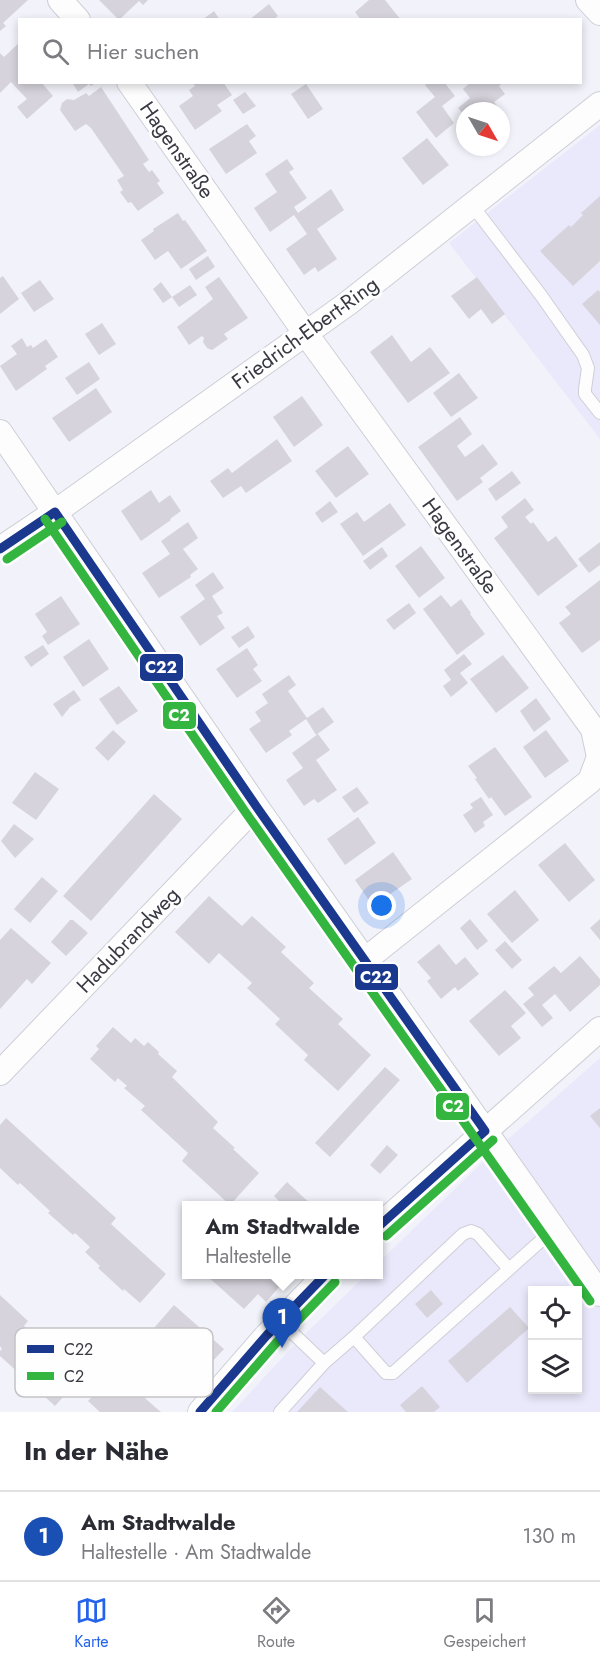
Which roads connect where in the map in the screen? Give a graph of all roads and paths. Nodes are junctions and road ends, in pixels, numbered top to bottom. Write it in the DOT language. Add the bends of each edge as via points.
graph roads {
  1 [pos="60,0"];
  2 [pos="588,0"];
  3 [pos="600,13"];
  4 [pos="76,18"];
  5 [pos="130,84"];
  6 [pos="600,104"];
  7 [pos="472,205"];
  8 [pos="306,334"];
  9 [pos="600,413"];
  10 [pos="0,432"];
  11 [pos="55,512"];
  12 [pos="0,549"];
  13 [pos="256,806"];
  14 [pos="365,960"];
  15 [pos="600,1029"];
  16 [pos="0,1073"];
  17 [pos="485,1131"];
  18 [pos="383,1223"];
  19 [pos="554,1229"];
  20 [pos="509,1269"];
  21 [pos="322,1279"];
  22 [pos="600,1294"];
  23 [pos="280,1321"];
  24 [pos="354,1337"];
  25 [pos="324,1364"];
  26 [pos="210,1409"];
  27 [pos="280,1412"];
  1 -- 4 [label="street"];
  2 -- 3 [label="street"];
  5 -- 8 [label="street, Hagenstraße"];
  6 -- 7 [label="street, Friedrich-Ebert-Ring"];
  7 -- 8 [label="street, Friedrich-Ebert-Ring"];
  7 -- 9 [label="lane" via="583,355 588,368 585,394"];
  8 -- 11 [label="street, Friedrich-Ebert-Ring"];
  8 -- 14 [label="street, Hagenstraße" via="593,729 599,757 590,781"];
  10 -- 11 [label="street"];
  11 -- 12 [label="street, Friedrich-Ebert-Ring"];
  11 -- 13 [label="street"];
  13 -- 14 [label="street"];
  13 -- 16 [label="street, Hadubrandweg"];
  14 -- 17 [label="street"];
  15 -- 17 [label="street"];
  17 -- 18 [label="street"];
  17 -- 19 [label="street"];
  19 -- 20 [label="lane"];
  19 -- 22 [label="street"];
  20 -- 24 [label="lane" via="393,1373 386,1373"];
  20 -- 24 [label="lane" via="478,1234 463,1234"];
  21 -- 23 [label="street"];
  23 -- 25 [label="lane"];
  23 -- 26 [label="street"];
  24 -- 25 [label="lane"];
  25 -- 27 [label="lane"];
}
